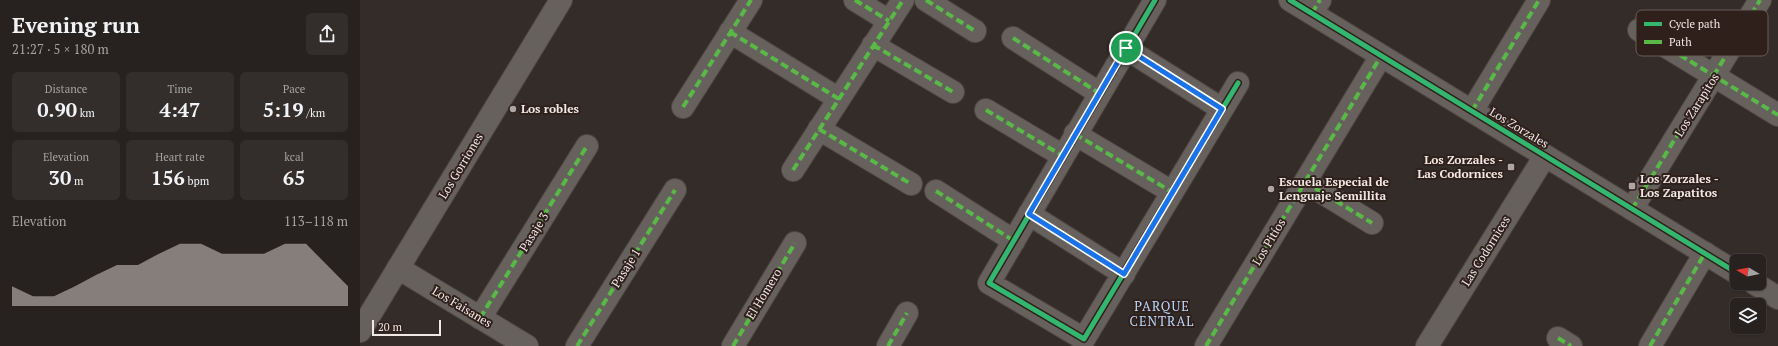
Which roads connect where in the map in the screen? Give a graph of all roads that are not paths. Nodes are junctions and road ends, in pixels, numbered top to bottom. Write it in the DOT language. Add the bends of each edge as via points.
graph roads {
  1 [pos="561,0"];
  2 [pos="751,0"];
  3 [pos="856,0"];
  4 [pos="903,0"];
  5 [pos="926,0"];
  6 [pos="1155,0"];
  7 [pos="1290,0"];
  8 [pos="1539,0"];
  9 [pos="1760,0"];
  10 [pos="1316,6"];
  11 [pos="1754,10"];
  12 [pos="889,21"];
  13 [pos="975,31"];
  14 [pos="730,32"];
  15 [pos="1013,38"];
  16 [pos="873,45"];
  17 [pos="1126,48"];
  18 [pos="1381,56"];
  19 [pos="1681,56"];
  20 [pos="1726,56"];
  21 [pos="1714,76"];
  22 [pos="1238,83"];
  23 [pos="953,92"];
  24 [pos="1099,93"];
  25 [pos="839,99"];
  26 [pos="683,107"];
  27 [pos="1222,109"];
  28 [pos="986,110"];
  29 [pos="1472,111"];
  30 [pos="1778,115"];
  31 [pos="819,129"];
  32 [pos="1075,134"];
  33 [pos="588,146"];
  34 [pos="1063,156"];
  35 [pos="1545,156"];
  36 [pos="793,170"];
  37 [pos="1305,182"];
  38 [pos="911,184"];
  39 [pos="675,190"];
  40 [pos="936,191"];
  41 [pos="1172,192"];
  42 [pos="1632,209"];
  43 [pos="1029,214"];
  44 [pos="1372,223"];
  45 [pos="1014,241"];
  46 [pos="796,243"];
  47 [pos="1705,253"];
  48 [pos="398,268"];
  49 [pos="1730,269"];
  50 [pos="1124,274"];
  51 [pos="1765,290"];
  52 [pos="1778,298"];
  53 [pos="907,313"];
  54 [pos="480,318"];
  55 [pos="360,331"];
  56 [pos="526,346"];
  57 [pos="577,346"];
  58 [pos="733,346"];
  59 [pos="888,346"];
  60 [pos="1206,346"];
  61 [pos="1427,346"];
  62 [pos="1650,346"];
  1 -- 48 [label="street, Los Gorriones"];
  2 -- 14 [label="street"];
  3 -- 12 [label="street"];
  4 -- 12 [label="street"];
  5 -- 13 [label="street"];
  6 -- 17 [label="street"];
  7 -- 10 [label="street, Los Zorzales"];
  8 -- 29 [label="street"];
  9 -- 11 [label="street, Los Zarapitos"];
  10 -- 18 [label="street, Los Zorzales"];
  12 -- 16 [label="street"];
  14 -- 25 [label="street"];
  14 -- 26 [label="street"];
  15 -- 24 [label="street"];
  16 -- 23 [label="street"];
  16 -- 25 [label="street"];
  17 -- 24 [label="street"];
  17 -- 27 [label="street"];
  18 -- 29 [label="street, Los Zorzales"];
  18 -- 37 [label="street, Los Pitíos"];
  19 -- 21 [label="street"];
  20 -- 21 [label="street, Los Zarapitos"];
  21 -- 30 [label="street"];
  21 -- 42 [label="street, Los Zarapitos"];
  22 -- 27 [label="street"];
  24 -- 32 [label="street"];
  25 -- 31 [label="street"];
  27 -- 41 [label="street"];
  28 -- 34 [label="street"];
  29 -- 35 [label="street, Los Zorzales"];
  31 -- 36 [label="street"];
  31 -- 38 [label="street"];
  32 -- 34 [label="street"];
  32 -- 41 [label="street"];
  33 -- 54 [label="street, Pasaje 3"];
  34 -- 43 [label="street"];
  35 -- 42 [label="street, Los Zorzales"];
  35 -- 61 [label="street, Las Codornices"];
  37 -- 44 [label="street"];
  37 -- 60 [label="street, Los Pitíos"];
  39 -- 57 [label="street, Pasaje 1"];
  40 -- 45 [label="street"];
  41 -- 50 [label="street"];
  42 -- 47 [label="street, Los Zorzales"];
  43 -- 45 [label="street"];
  43 -- 50 [label="street"];
  45 -- 50 [label="street" via="989,283 1084,339"];
  46 -- 58 [label="street, El Homero"];
  47 -- 49 [label="street, Los Zorzales"];
  47 -- 62 [label="street"];
  48 -- 54 [label="street, Los Faisanes"];
  48 -- 55 [label="street, Los Gorriones"];
  51 -- 52 [label="street"];
  53 -- 59 [label="street"];
  54 -- 56 [label="street, Los Faisanes"];
}
